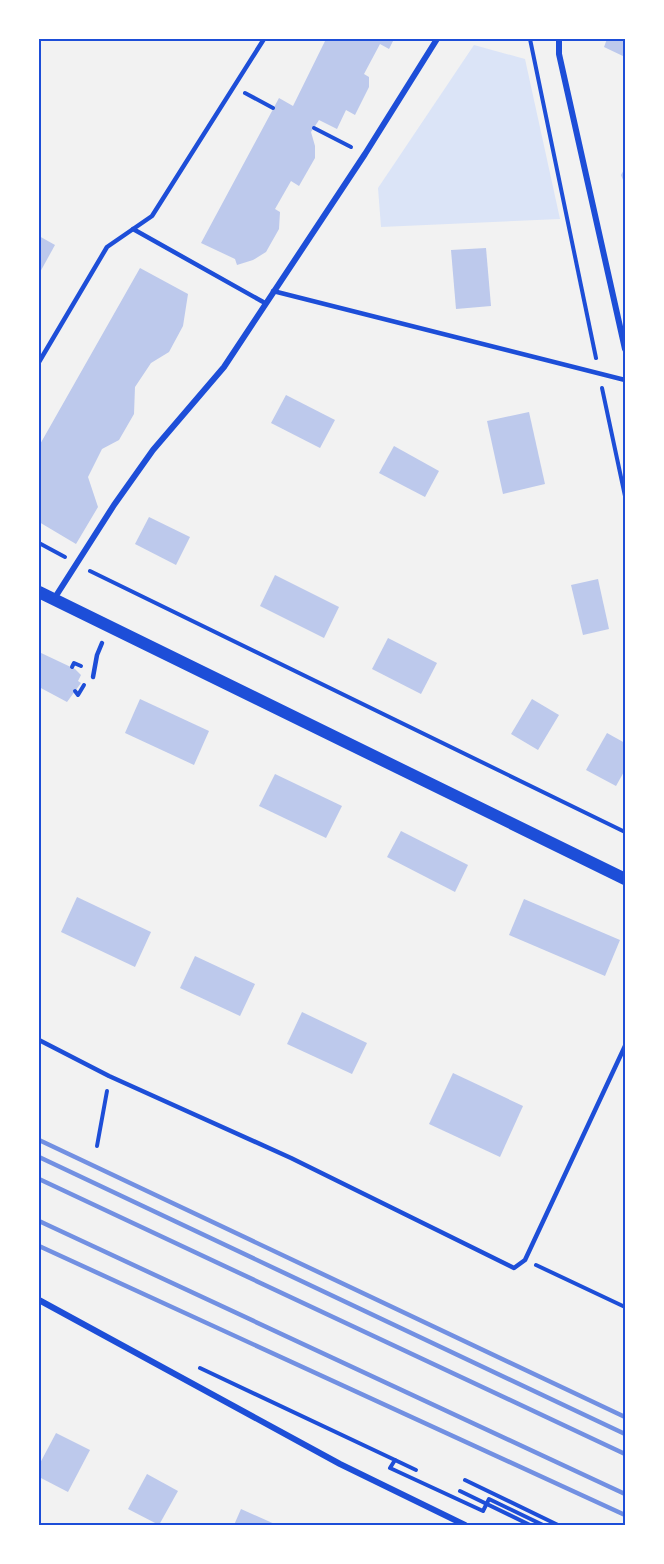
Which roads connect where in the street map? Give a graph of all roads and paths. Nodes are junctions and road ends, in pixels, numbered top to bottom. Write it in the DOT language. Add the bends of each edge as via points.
graph roads {
  1 [pos="264,39"];
  2 [pos="437,39"];
  3 [pos="530,39"];
  4 [pos="559,39"];
  5 [pos="234,87"];
  6 [pos="273,108"];
  7 [pos="314,128"];
  8 [pos="365,154"];
  9 [pos="133,229"];
  10 [pos="273,291"];
  11 [pos="265,303"];
  12 [pos="625,349"];
  13 [pos="39,362"];
  14 [pos="599,373"];
  15 [pos="625,380"];
  16 [pos="625,496"];
  17 [pos="39,543"];
  18 [pos="77,564"];
  19 [pos="39,592"];
  20 [pos="54,599"];
  21 [pos="102,643"];
  22 [pos="93,677"];
  23 [pos="625,832"];
  24 [pos="625,879"];
  25 [pos="39,1040"];
  26 [pos="625,1046"];
  27 [pos="109,1076"];
  28 [pos="97,1146"];
  29 [pos="525,1260"];
  30 [pos="39,1300"];
  31 [pos="625,1307"];
  32 [pos="190,1363"];
  33 [pos="395,1460"];
  34 [pos="416,1470"];
  35 [pos="465,1480"];
  36 [pos="460,1491"];
  37 [pos="487,1503"];
  38 [pos="465,1525"];
  39 [pos="530,1525"];
  40 [pos="543,1525"];
  41 [pos="558,1525"];
  1 -- 5 [label="lane"];
  2 -- 8 [label="street"];
  3 -- 14 [label="path"];
  4 -- 12 [label="street" via="559,54"];
  5 -- 6 [label="path"];
  5 -- 9 [label="lane" via="152,216"];
  7 -- 8 [label="path"];
  8 -- 10 [label="street"];
  9 -- 11 [label="lane"];
  9 -- 13 [label="lane" via="107,247"];
  10 -- 11 [label="street"];
  10 -- 14 [label="lane"];
  11 -- 18 [label="street" via="224,367 153,450"];
  14 -- 15 [label="lane"];
  14 -- 16 [label="path"];
  17 -- 18 [label="path"];
  18 -- 20 [label="street"];
  18 -- 23 [label="path"];
  19 -- 20 [label="main road"];
  20 -- 24 [label="main road"];
  21 -- 22 [label="lane"];
  25 -- 27 [label="lane"];
  26 -- 29 [label="lane"];
  27 -- 28 [label="path"];
  27 -- 29 [label="lane" via="291,1158 510,1268"];
  29 -- 31 [label="path"];
  30 -- 38 [label="street" via="339,1464"];
  32 -- 33 [label="path"];
  33 -- 34 [label="path"];
  33 -- 37 [label="path" via="390,1468 483,1511"];
  35 -- 41 [label="path"];
  36 -- 37 [label="path"];
  37 -- 39 [label="path"];
  37 -- 40 [label="path" via="489,1499"];
}
